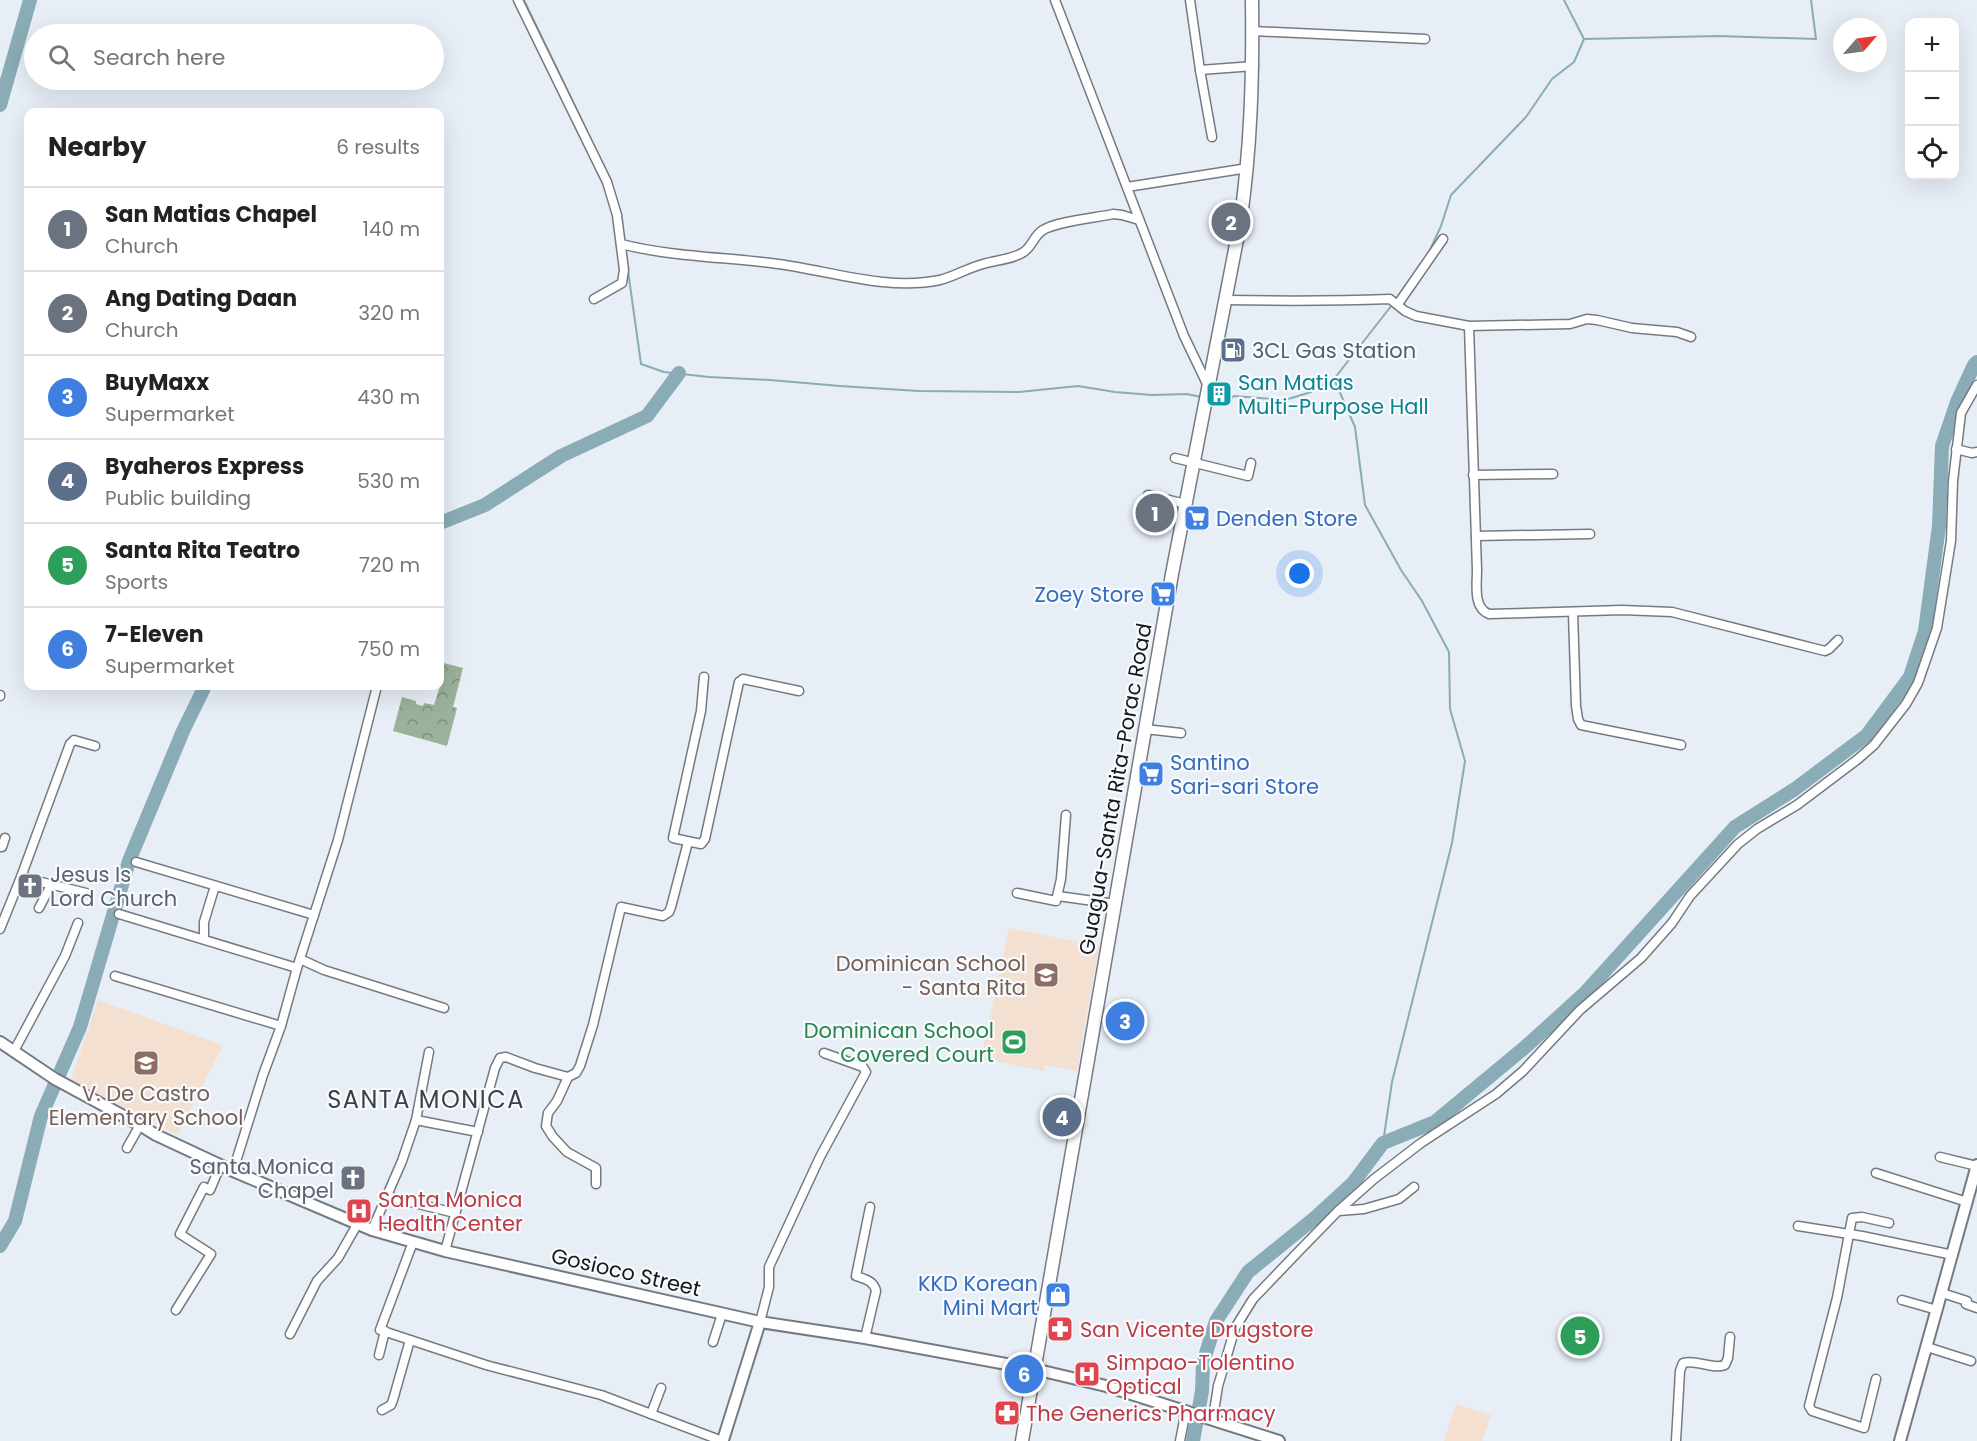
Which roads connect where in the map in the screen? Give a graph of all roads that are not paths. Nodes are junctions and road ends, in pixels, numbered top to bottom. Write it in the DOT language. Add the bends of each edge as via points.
graph roads {
  1 [pos="518,0"];
  2 [pos="1055,0"];
  3 [pos="1190,0"];
  4 [pos="1252,0"];
  5 [pos="1253,32"];
  6 [pos="1425,39"];
  7 [pos="1254,66"];
  8 [pos="1200,70"];
  9 [pos="1212,138"];
  10 [pos="1248,168"];
  11 [pos="1127,187"];
  12 [pos="1139,220"];
  13 [pos="1443,239"];
  14 [pos="621,244"];
  15 [pos="594,299"];
  16 [pos="1226,300"];
  17 [pos="1398,304"];
  18 [pos="1469,326"];
  19 [pos="1691,337"];
  20 [pos="1977,385"];
  21 [pos="1208,394"];
  22 [pos="1956,449"];
  23 [pos="1977,452"];
  24 [pos="1175,458"];
  25 [pos="1195,463"];
  26 [pos="1251,463"];
  27 [pos="1553,474"];
  28 [pos="1473,475"];
  29 [pos="1148,495"];
  30 [pos="1186,504"];
  31 [pos="1590,534"];
  32 [pos="1476,536"];
  33 [pos="1573,613"];
  34 [pos="1838,640"];
  35 [pos="704,677"];
  36 [pos="376,690"];
  37 [pos="800,691"];
  38 [pos="1145,729"];
  39 [pos="1180,733"];
  40 [pos="1681,745"];
  41 [pos="95,746"];
  42 [pos="1066,815"];
  43 [pos="5,838"];
  44 [pos="688,842"];
  45 [pos="0,847"];
  46 [pos="136,862"];
  47 [pos="21,878"];
  48 [pos="51,885"];
  49 [pos="215,886"];
  50 [pos="86,893"];
  51 [pos="1017,893"];
  52 [pos="1058,896"];
  53 [pos="1115,904"];
  54 [pos="39,908"];
  55 [pos="119,914"];
  56 [pos="314,915"];
  57 [pos="78,923"];
  58 [pos="0,929"];
  59 [pos="204,939"];
  60 [pos="299,964"];
  61 [pos="115,976"];
  62 [pos="444,1008"];
  63 [pos="281,1026"];
  64 [pos="0,1042"];
  65 [pos="14,1051"];
  66 [pos="429,1052"];
  67 [pos="824,1053"];
  68 [pos="568,1077"];
  69 [pos="416,1120"];
  70 [pos="140,1125"];
  71 [pos="478,1132"];
  72 [pos="127,1148"];
  73 [pos="1940,1157"];
  74 [pos="221,1164"];
  75 [pos="1977,1166"];
  76 [pos="233,1171"];
  77 [pos="1876,1173"];
  78 [pos="596,1184"];
  79 [pos="1414,1187"];
  80 [pos="386,1196"];
  81 [pos="1967,1202"];
  82 [pos="870,1207"];
  83 [pos="1338,1211"];
  84 [pos="455,1213"];
  85 [pos="358,1223"];
  86 [pos="1888,1223"];
  87 [pos="1798,1226"];
  88 [pos="372,1230"];
  89 [pos="1849,1234"];
  90 [pos="413,1242"];
  91 [pos="445,1251"];
  92 [pos="1953,1255"];
  93 [pos="1942,1293"];
  94 [pos="1902,1300"];
  95 [pos="1977,1308"];
  96 [pos="176,1310"];
  97 [pos="1937,1310"];
  98 [pos="722,1314"];
  99 [pos="760,1322"];
  100 [pos="385,1331"];
  101 [pos="290,1334"];
  102 [pos="1730,1337"];
  103 [pos="865,1338"];
  104 [pos="410,1340"];
  105 [pos="713,1342"];
  106 [pos="1927,1347"];
  107 [pos="379,1355"];
  108 [pos="1971,1360"];
  109 [pos="1034,1369"];
  110 [pos="1876,1379"];
  111 [pos="661,1388"];
  112 [pos="382,1410"];
  113 [pos="1187,1411"];
  114 [pos="651,1414"];
  115 [pos="1210,1418"];
  116 [pos="694,1431"];
  117 [pos="1263,1438"];
  118 [pos="722,1440"];
  119 [pos="690,1441"];
  120 [pos="1022,1441"];
  121 [pos="1180,1441"];
  122 [pos="1279,1441"];
  123 [pos="1676,1441"];
  124 [pos="1900,1441"];
  1 -- 14 [label="street" via="607,182"];
  2 -- 11 [label="street"];
  3 -- 8 [label="street"];
  4 -- 5 [label="main road, Guagua-Santa Rita-Porac Road"];
  5 -- 6 [label="street"];
  5 -- 7 [label="main road, Guagua-Santa Rita-Porac Road"];
  7 -- 8 [label="street"];
  7 -- 10 [label="main road, Guagua-Santa Rita-Porac Road"];
  8 -- 9 [label="street"];
  10 -- 11 [label="street"];
  10 -- 16 [label="main road, Guagua-Santa Rita-Porac Road"];
  11 -- 12 [label="street"];
  12 -- 14 [label="street" via="1113,214 1053,226 1035,236 1023,253 943,279 914,282 646,251"];
  12 -- 21 [label="street"];
  13 -- 17 [label="street"];
  14 -- 15 [label="street" via="622,283"];
  16 -- 17 [label="street" via="1390,299"];
  16 -- 21 [label="main road, Guagua-Santa Rita-Porac Road"];
  17 -- 18 [label="street" via="1416,316"];
  18 -- 19 [label="street" via="1597,320"];
  18 -- 28 [label="street"];
  20 -- 22 [label="street" via="1961,412"];
  21 -- 25 [label="main road, Guagua-Santa Rita-Porac Road"];
  22 -- 23 [label="street"];
  22 -- 83 [label="street" via="1951,542 1937,628 1918,682 1892,723 1858,759 1738,844 1641,958 1581,1010 1523,1071 1421,1143"];
  24 -- 25 [label="street"];
  25 -- 26 [label="street" via="1248,476"];
  25 -- 30 [label="main road, Guagua-Santa Rita-Porac Road"];
  27 -- 28 [label="street"];
  28 -- 32 [label="street"];
  29 -- 30 [label="street"];
  30 -- 38 [label="main road, Guagua-Santa Rita-Porac Road"];
  31 -- 32 [label="street"];
  32 -- 33 [label="street" via="1479,606 1484,612"];
  33 -- 34 [label="street" via="1672,612 1825,651"];
  33 -- 40 [label="street" via="1576,706 1581,725"];
  35 -- 44 [label="street" via="701,711 673,838"];
  36 -- 56 [label="street" via="338,840"];
  37 -- 44 [label="street" via="743,679 739,682 705,839 701,843"];
  38 -- 39 [label="street"];
  38 -- 53 [label="main road, Guagua-Santa Rita-Porac Road"];
  41 -- 47 [label="street" via="71,741"];
  42 -- 52 [label="street"];
  43 -- 45 [label="street"];
  44 -- 68 [label="street" via="666,915 621,907 587,1046 576,1073"];
  46 -- 49 [label="street"];
  47 -- 48 [label="street"];
  47 -- 58 [label="street"];
  48 -- 50 [label="street"];
  48 -- 54 [label="street"];
  49 -- 56 [label="street"];
  49 -- 59 [label="street" via="204,922"];
  51 -- 52 [label="street" via="1056,901"];
  52 -- 53 [label="street"];
  53 -- 109 [label="main road, Guagua-Santa Rita-Porac Road"];
  55 -- 59 [label="street"];
  56 -- 60 [label="street"];
  57 -- 65 [label="street" via="65,956"];
  59 -- 60 [label="street"];
  60 -- 62 [label="street"];
  60 -- 63 [label="street"];
  61 -- 63 [label="street"];
  63 -- 76 [label="street"];
  64 -- 65 [label="street, Gosioco Street"];
  65 -- 70 [label="street, Gosioco Street" via="72,1089"];
  66 -- 69 [label="street"];
  67 -- 99 [label="street" via="866,1072 819,1157 769,1267 769,1287"];
  68 -- 71 [label="street" via="500,1058"];
  68 -- 78 [label="street" via="548,1113 546,1126 567,1152 596,1168"];
  69 -- 71 [label="street"];
  69 -- 80 [label="street"];
  70 -- 72 [label="street"];
  70 -- 74 [label="street, Gosioco Street"];
  71 -- 84 [label="street"];
  73 -- 75 [label="street"];
  74 -- 76 [label="street, Gosioco Street"];
  74 -- 96 [label="street" via="210,1190 204,1187 180,1234 210,1254"];
  75 -- 81 [label="street"];
  76 -- 85 [label="street, Gosioco Street"];
  77 -- 81 [label="street"];
  79 -- 83 [label="street" via="1399,1199 1364,1209"];
  80 -- 84 [label="street"];
  80 -- 88 [label="street"];
  81 -- 92 [label="street"];
  82 -- 103 [label="street" via="856,1276 871,1282 876,1292"];
  83 -- 115 [label="street" via="1253,1299 1235,1328"];
  84 -- 91 [label="street"];
  85 -- 88 [label="street, Gosioco Street"];
  85 -- 101 [label="street" via="338,1258 317,1281"];
  86 -- 89 [label="street" via="1856,1216 1852,1218"];
  87 -- 89 [label="street"];
  88 -- 90 [label="street, Gosioco Street"];
  89 -- 92 [label="street"];
  89 -- 110 [label="street" via="1809,1406 1812,1411 1864,1428"];
  90 -- 91 [label="street, Gosioco Street"];
  90 -- 100 [label="street" via="380,1330"];
  91 -- 98 [label="street, Gosioco Street"];
  92 -- 93 [label="street"];
  93 -- 95 [label="street"];
  93 -- 97 [label="street"];
  94 -- 97 [label="street"];
  97 -- 106 [label="street"];
  98 -- 99 [label="street, Gosioco Street"];
  98 -- 105 [label="street"];
  99 -- 103 [label="street, Gosioco Street"];
  99 -- 118 [label="street"];
  100 -- 104 [label="street"];
  100 -- 107 [label="street"];
  102 -- 123 [label="street" via="1725,1365 1683,1363"];
  103 -- 109 [label="street, Gosioco Street"];
  104 -- 112 [label="street" via="393,1400"];
  104 -- 114 [label="street" via="601,1395"];
  106 -- 108 [label="street"];
  106 -- 124 [label="street"];
  109 -- 113 [label="street, Gosioco Street"];
  109 -- 120 [label="main road, Guagua-Santa Rita-Porac Road"];
  111 -- 114 [label="street"];
  113 -- 115 [label="street, Gosioco Street"];
  113 -- 121 [label="street"];
  114 -- 116 [label="street"];
  115 -- 117 [label="street, Gosioco Street"];
  116 -- 118 [label="street"];
  116 -- 119 [label="street"];
  117 -- 122 [label="street, Gosioco Street"];
}
